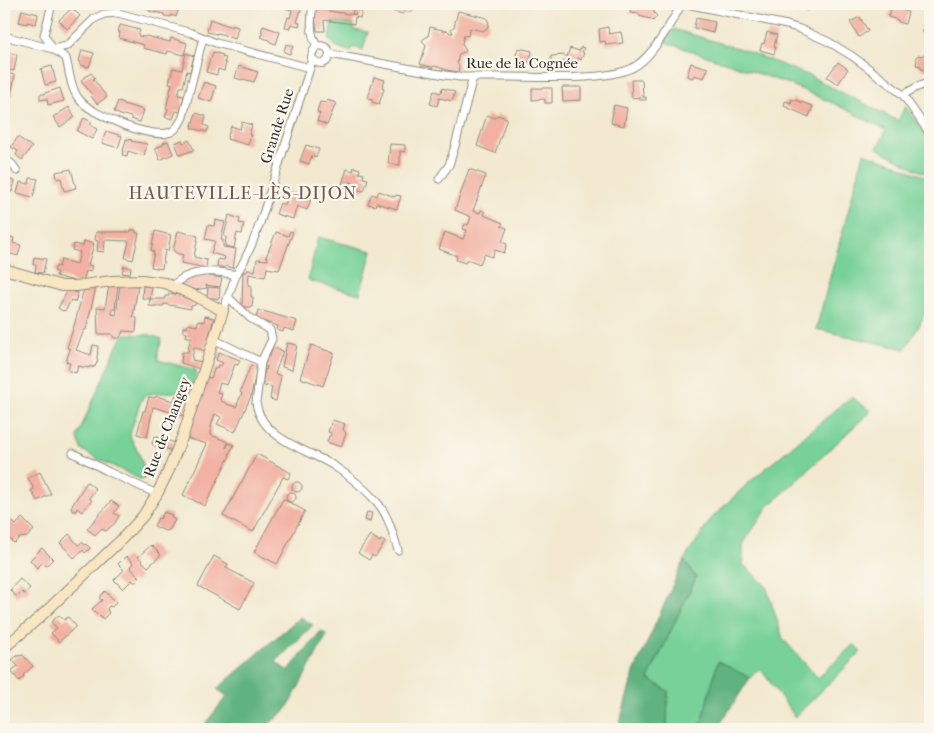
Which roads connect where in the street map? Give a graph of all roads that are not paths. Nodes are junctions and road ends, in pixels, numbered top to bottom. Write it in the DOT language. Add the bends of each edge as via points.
graph roads {
  1 [pos="52,4"];
  2 [pos="313,4"];
  3 [pos="682,4"];
  4 [pos="687,4"];
  5 [pos="4,36"];
  6 [pos="203,38"];
  7 [pos="317,46"];
  8 [pos="53,49"];
  9 [pos="330,54"];
  10 [pos="312,59"];
  11 [pos="310,68"];
  12 [pos="473,77"];
  13 [pos="930,82"];
  14 [pos="903,95"];
  15 [pos="930,134"];
  16 [pos="4,158"];
  17 [pos="17,171"];
  18 [pos="439,179"];
  19 [pos="4,269"];
  20 [pos="236,275"];
  21 [pos="172,286"];
  22 [pos="228,297"];
  23 [pos="223,311"];
  24 [pos="215,340"];
  25 [pos="261,362"];
  26 [pos="73,453"];
  27 [pos="157,494"];
  28 [pos="398,550"];
  29 [pos="6,646"];
  1 -- 8 [label="street" via="44,35"];
  2 -- 7 [label="street" via="311,30"];
  3 -- 12 [label="street, Rue de la Cognée" via="651,51 630,69 588,76"];
  4 -- 14 [label="street" via="780,23 807,32 852,56"];
  5 -- 8 [label="street"];
  6 -- 8 [label="street" via="113,12 94,19 67,46"];
  6 -- 8 [label="street" via="181,120 175,129 166,133 129,127 86,106 74,91 66,58"];
  6 -- 11 [label="street"];
  7 -- 9 [label="street, Rue de la Cognée" via="325,47"];
  7 -- 10 [label="street, Grande Rue" via="312,50"];
  9 -- 10 [label="street, Rue de la Cognée" via="323,64"];
  9 -- 12 [label="street, Rue de la Cognée" via="445,76"];
  10 -- 11 [label="street, Grande Rue"];
  11 -- 20 [label="street, Grande Rue" via="260,223"];
  12 -- 18 [label="street" via="449,165"];
  13 -- 14 [label="street"];
  14 -- 15 [label="street"];
  16 -- 17 [label="street"];
  19 -- 21 [label="street" via="62,286 142,280"];
  20 -- 21 [label="street" via="216,272 190,274"];
  20 -- 22 [label="street, Grande Rue"];
  21 -- 23 [label="street"];
  22 -- 23 [label="street, Grande Rue"];
  22 -- 25 [label="street" via="250,318 270,330 272,339"];
  23 -- 24 [label="street, Rue de Changey"];
  24 -- 25 [label="street"];
  24 -- 27 [label="street, Rue de Changey" via="178,447"];
  25 -- 28 [label="street" via="256,403 264,423 270,431 335,467 378,502"];
  26 -- 27 [label="street"];
  27 -- 29 [label="street, Rue de Changey" via="122,539"];
}
